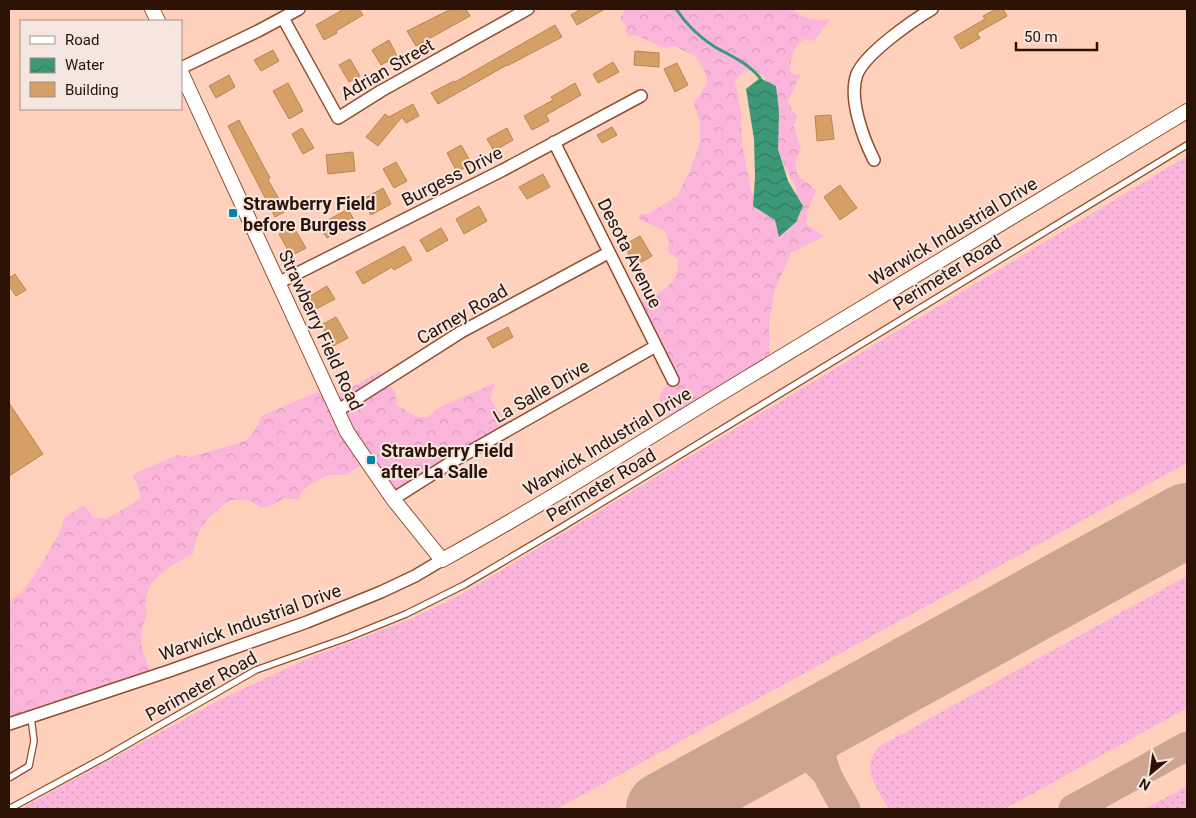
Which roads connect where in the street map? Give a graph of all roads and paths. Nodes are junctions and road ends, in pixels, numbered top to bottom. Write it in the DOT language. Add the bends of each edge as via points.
graph roads {
  1 [pos="299,9"];
  2 [pos="528,9"];
  3 [pos="932,9"];
  4 [pos="283,18"];
  5 [pos="182,68"];
  6 [pos="182,74"];
  7 [pos="641,96"];
  8 [pos="1187,111"];
  9 [pos="554,142"];
  10 [pos="1187,145"];
  11 [pos="874,160"];
  12 [pos="608,253"];
  13 [pos="278,283"];
  14 [pos="656,346"];
  15 [pos="673,380"];
  16 [pos="337,411"];
  17 [pos="393,499"];
  18 [pos="442,560"];
  19 [pos="32,717"];
  20 [pos="9,724"];
  21 [pos="9,778"];
  22 [pos="10,809"];
  1 -- 4 [label="street"];
  2 -- 4 [label="street, Adrian Street" via="338,118"];
  3 -- 11 [label="street" via="895,34 866,61 857,75 858,122"];
  4 -- 5 [label="street"];
  6 -- 13 [label="street, Strawberry Field Road"];
  7 -- 9 [label="street, Burgess Drive"];
  8 -- 18 [label="street, Warwick Industrial Drive" via="651,437"];
  9 -- 12 [label="street, Desota Avenue"];
  9 -- 13 [label="street, Burgess Drive"];
  10 -- 22 [label="lane, Perimeter Road" via="464,585 406,614 256,670"];
  12 -- 14 [label="street, Desota Avenue"];
  12 -- 16 [label="street, Carney Road" via="461,332"];
  13 -- 16 [label="street, Strawberry Field Road"];
  14 -- 15 [label="street, Desota Avenue"];
  14 -- 17 [label="street, La Salle Drive"];
  16 -- 17 [label="street, Strawberry Field Road" via="357,448"];
  17 -- 18 [label="street, Strawberry Field Road"];
  18 -- 19 [label="street, Warwick Industrial Drive" via="390,588 307,622"];
  19 -- 20 [label="street, Warwick Industrial Drive"];
  19 -- 21 [label="lane" via="34,741 29,766"];
}
